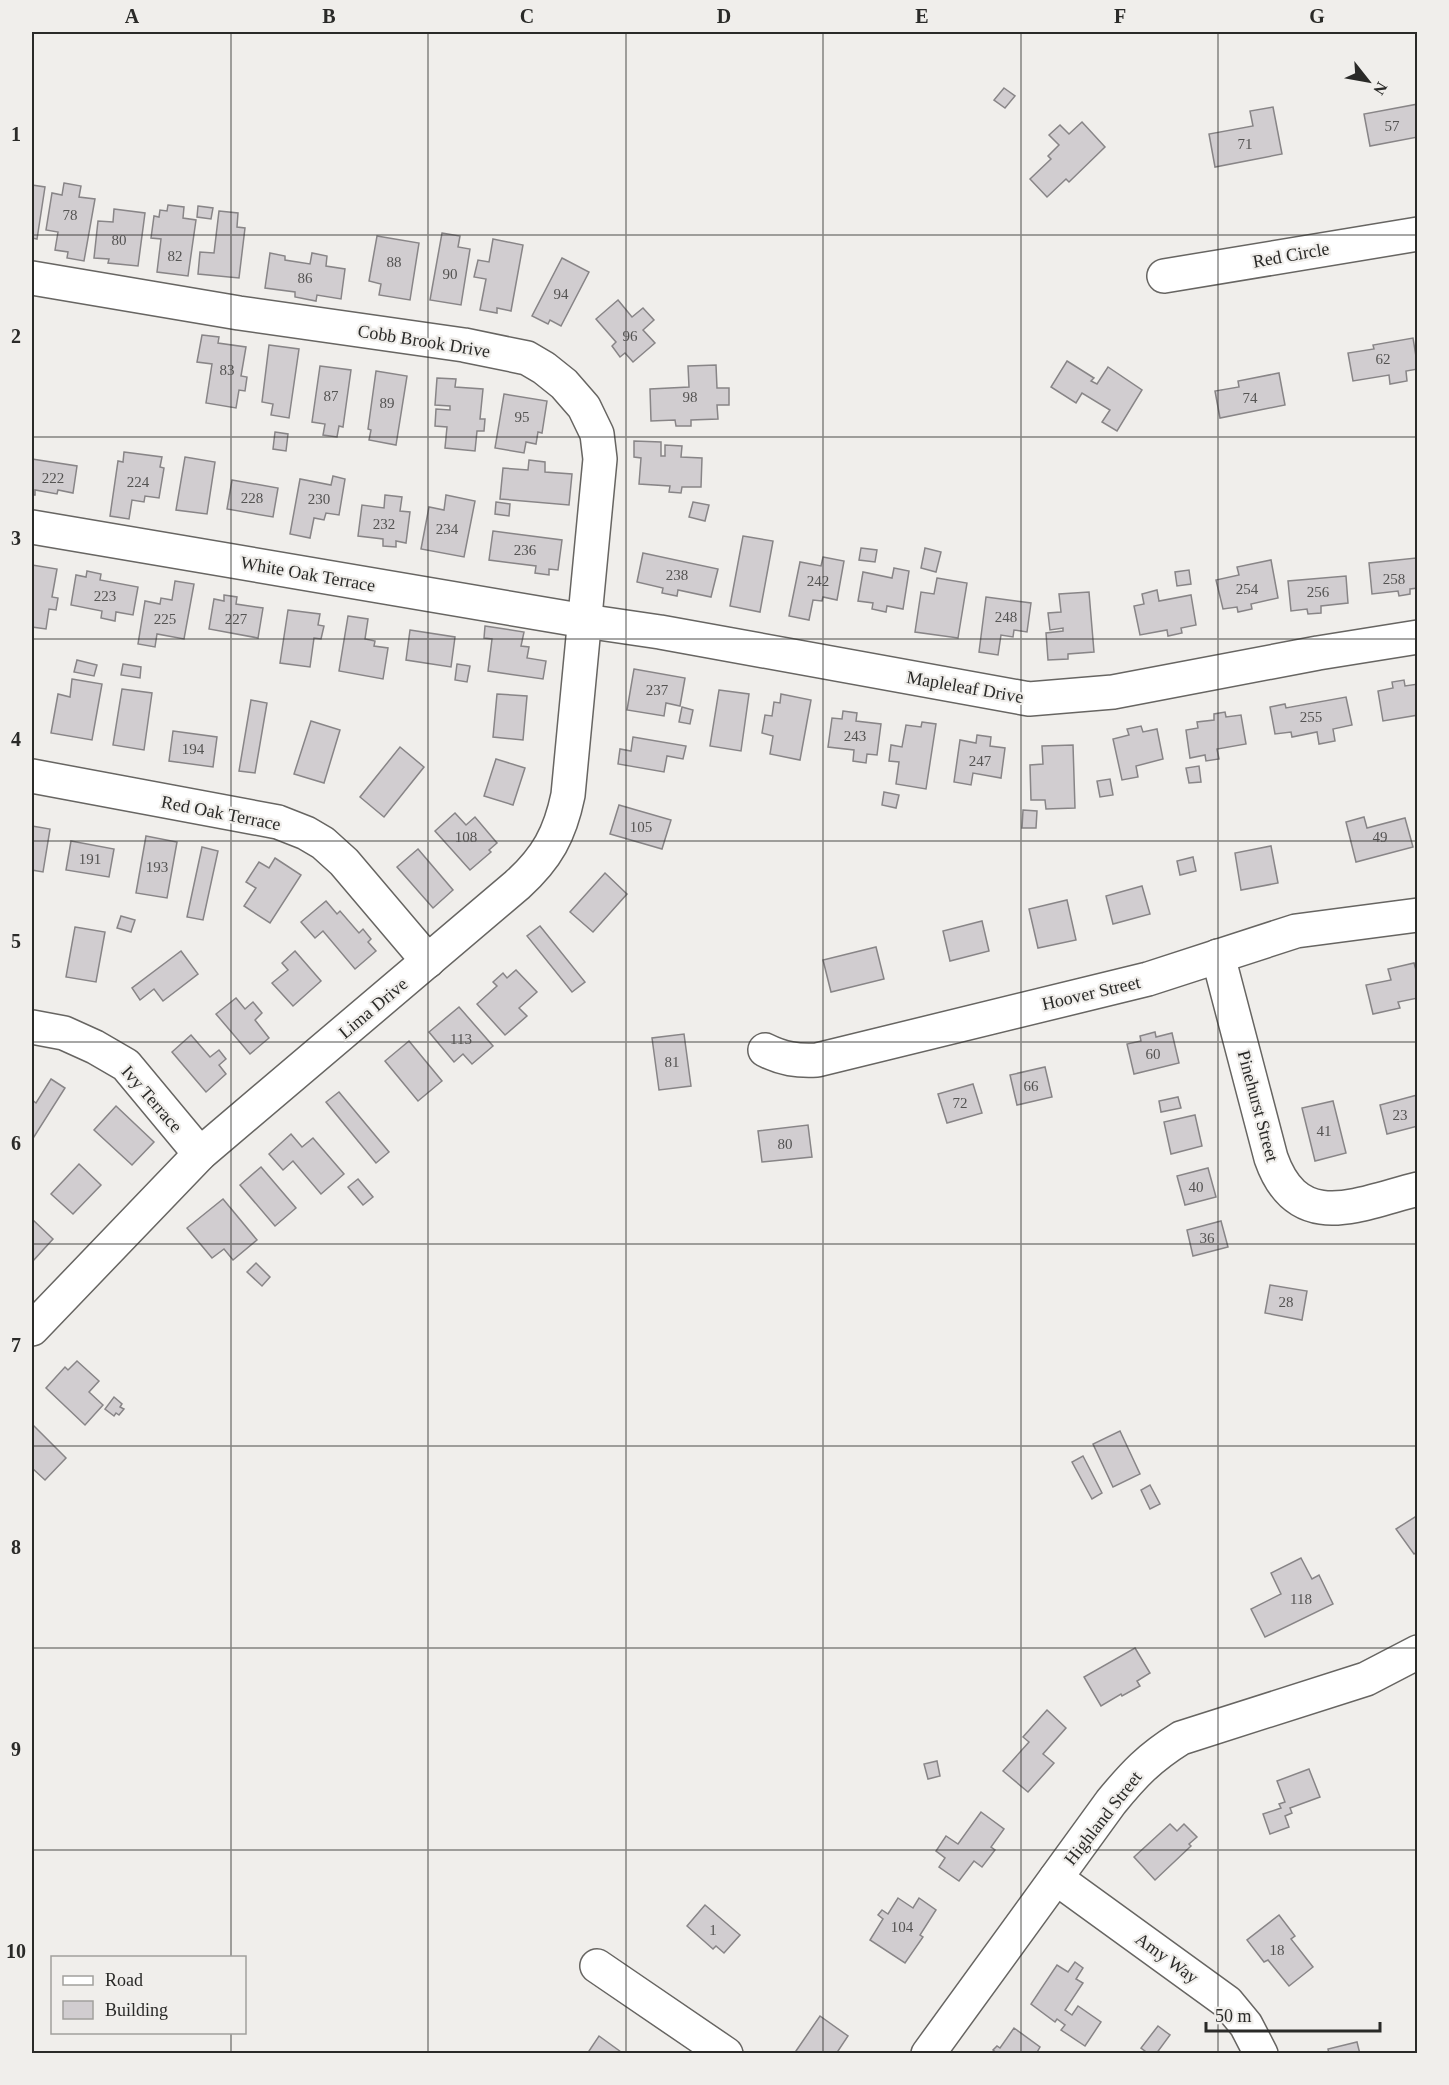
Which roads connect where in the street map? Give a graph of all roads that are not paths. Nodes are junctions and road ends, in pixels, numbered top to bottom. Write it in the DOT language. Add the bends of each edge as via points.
graph roads {
  1 [pos="1418,234"];
  2 [pos="1164,276"];
  3 [pos="32,278"];
  4 [pos="32,527"];
  5 [pos="585,621"];
  6 [pos="1418,637"];
  7 [pos="32,776"];
  8 [pos="1418,915"];
  9 [pos="1218,956"];
  10 [pos="428,961"];
  11 [pos="32,1027"];
  12 [pos="765,1050"];
  13 [pos="200,1154"];
  14 [pos="1418,1189"];
  15 [pos="32,1329"];
  16 [pos="1418,1652"];
  17 [pos="1056,1878"];
  18 [pos="597,1966"];
  19 [pos="726,2054"];
  20 [pos="928,2054"];
  21 [pos="1260,2054"];
  1 -- 2 [label="street, Red Circle"];
  3 -- 5 [label="street, Cobb Brook Drive" via="464,345 527,358 544,368 584,407 597,434 600,459"];
  4 -- 5 [label="street, White Oak Terrace"];
  5 -- 6 [label="street, Mapleleaf Drive" via="1029,699 1113,692"];
  5 -- 10 [label="street, Lima Drive" via="568,795 554,840 532,872"];
  7 -- 10 [label="street, Red Oak Terrace" via="278,822 306,833 344,862"];
  8 -- 9 [label="street, Hoover Street" via="1296,931"];
  9 -- 12 [label="street, Hoover Street" via="1148,979 817,1060 781,1059"];
  9 -- 14 [label="street, Pinehurst Street" via="1271,1158 1290,1194 1311,1206 1325,1208"];
  10 -- 13 [label="street, Lima Drive"];
  11 -- 13 [label="street, Ivy Terrace" via="64,1033 126,1065"];
  13 -- 15 [label="street, Lima Drive"];
  16 -- 17 [label="street, Highland Street" via="1365,1679 1181,1738 1131,1777"];
  17 -- 20 [label="street, Highland Street"];
  17 -- 21 [label="street, Amy Way" via="1227,2002 1246,2025"];
  18 -- 19 [label="street"];
}
